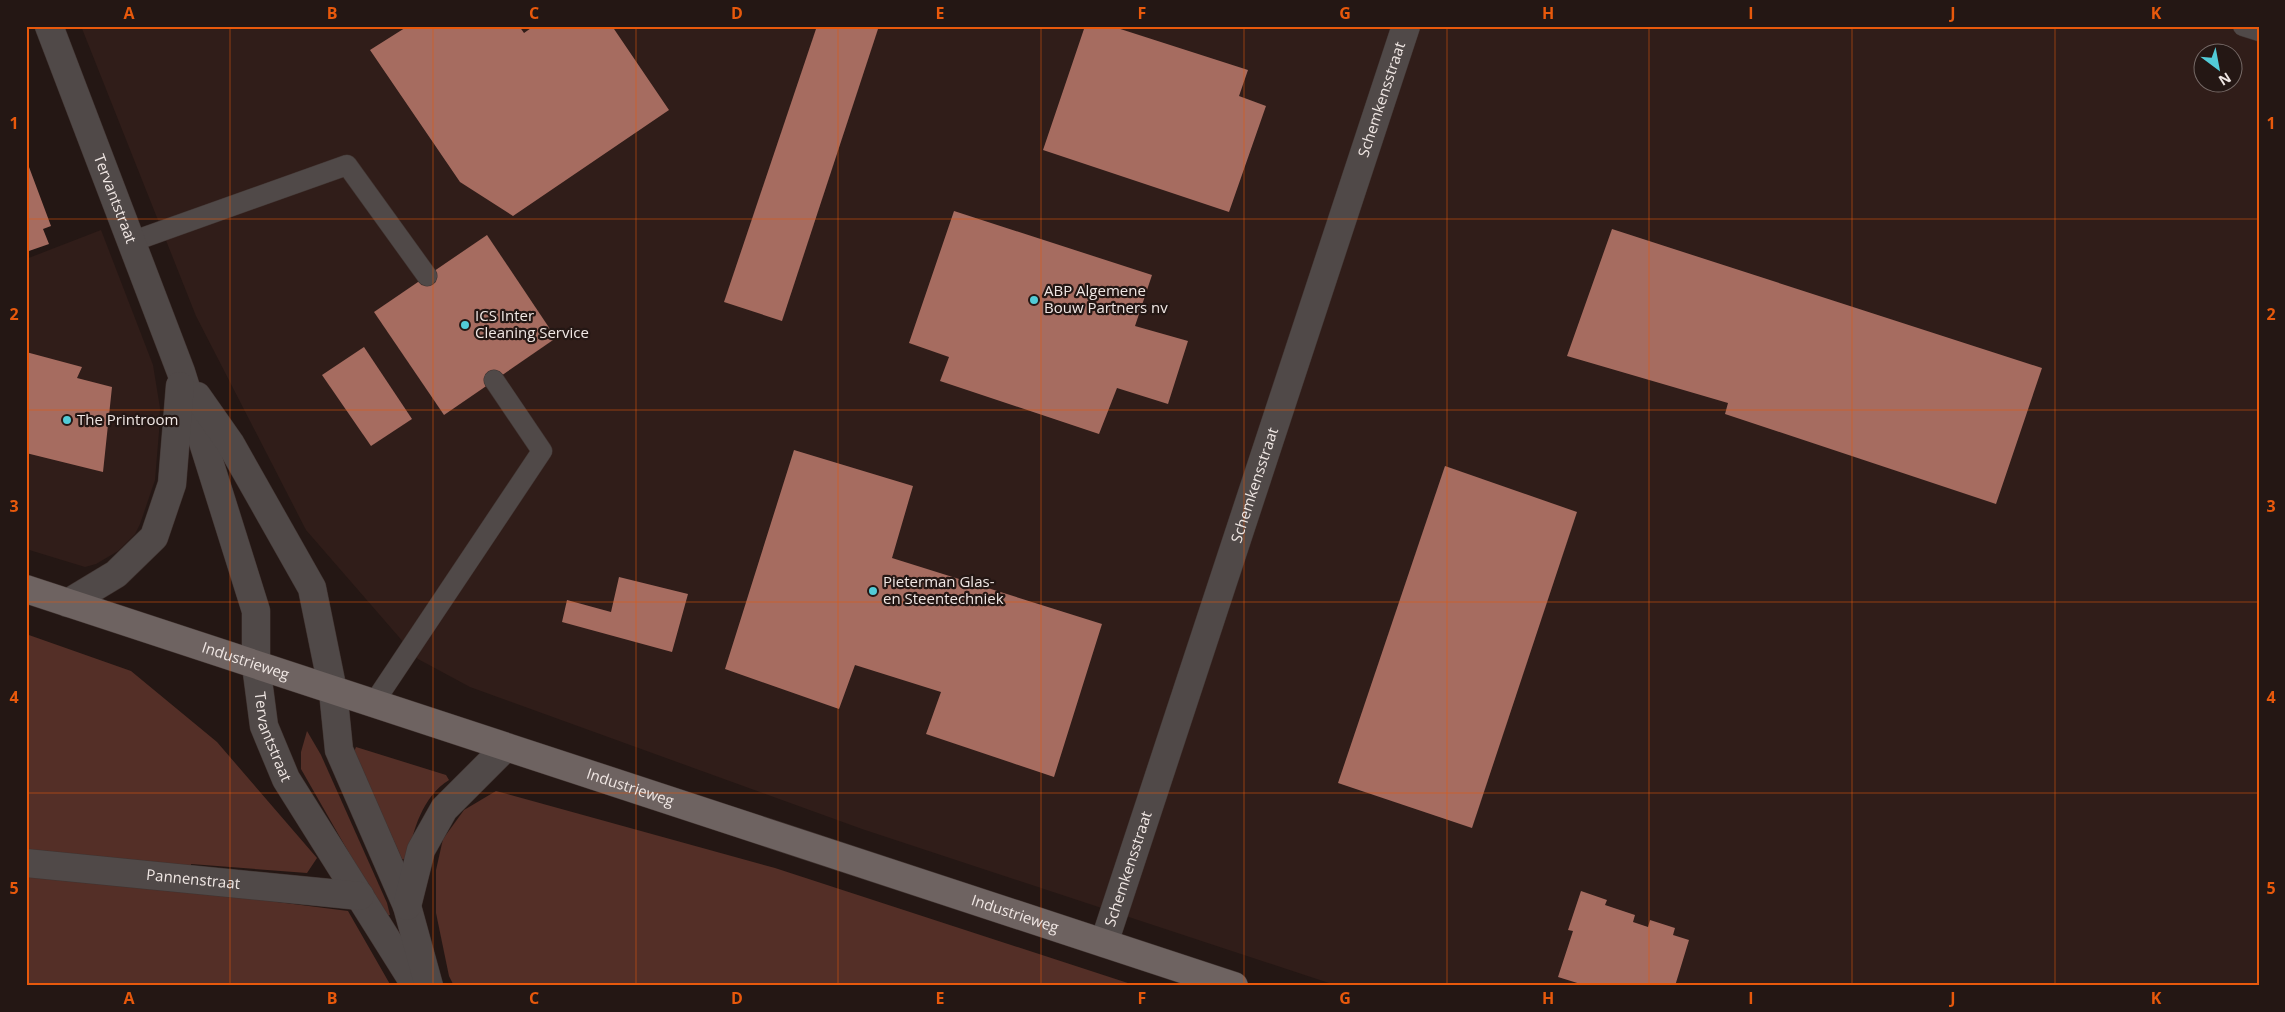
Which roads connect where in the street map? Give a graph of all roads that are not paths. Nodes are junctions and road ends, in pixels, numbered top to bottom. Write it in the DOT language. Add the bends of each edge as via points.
graph roads {
  1 [pos="49,26"];
  2 [pos="1406,26"];
  3 [pos="2243,26"];
  4 [pos="2259,31"];
  5 [pos="132,242"];
  6 [pos="427,276"];
  7 [pos="181,372"];
  8 [pos="494,380"];
  9 [pos="26,589"];
  10 [pos="68,602"];
  11 [pos="256,664"];
  12 [pos="333,691"];
  13 [pos="373,704"];
  14 [pos="506,747"];
  15 [pos="26,863"];
  16 [pos="360,896"];
  17 [pos="408,906"];
  18 [pos="1104,943"];
  19 [pos="416,986"];
  20 [pos="429,986"];
  21 [pos="1234,986"];
  1 -- 5 [label="street, Tervantstraat"];
  2 -- 18 [label="street, Schemkensstraat"];
  3 -- 4 [label="lane"];
  5 -- 6 [label="lane" via="347,166"];
  5 -- 7 [label="street, Tervantstraat"];
  7 -- 10 [label="street, Tervantstraat" via="172,484 154,537 116,574"];
  7 -- 11 [label="street, Tervantstraat" via="256,612"];
  7 -- 12 [label="street, Tervantstraat" via="230,443 312,588"];
  8 -- 13 [label="lane" via="542,451"];
  9 -- 10 [label="main road, Industrieweg"];
  10 -- 11 [label="main road, Industrieweg"];
  11 -- 12 [label="main road, Industrieweg"];
  11 -- 16 [label="street, Tervantstraat" via="264,726 286,779"];
  12 -- 13 [label="main road, Industrieweg"];
  12 -- 17 [label="street, Tervantstraat" via="339,750"];
  13 -- 14 [label="main road, Industrieweg"];
  14 -- 17 [label="street, Tervantstraat" via="444,809 421,850"];
  14 -- 18 [label="main road, Industrieweg"];
  15 -- 16 [label="street, Pannenstraat"];
  16 -- 19 [label="street, Tervantstraat"];
  17 -- 20 [label="street, Tervantstraat"];
  18 -- 21 [label="main road, Industrieweg"];
}
